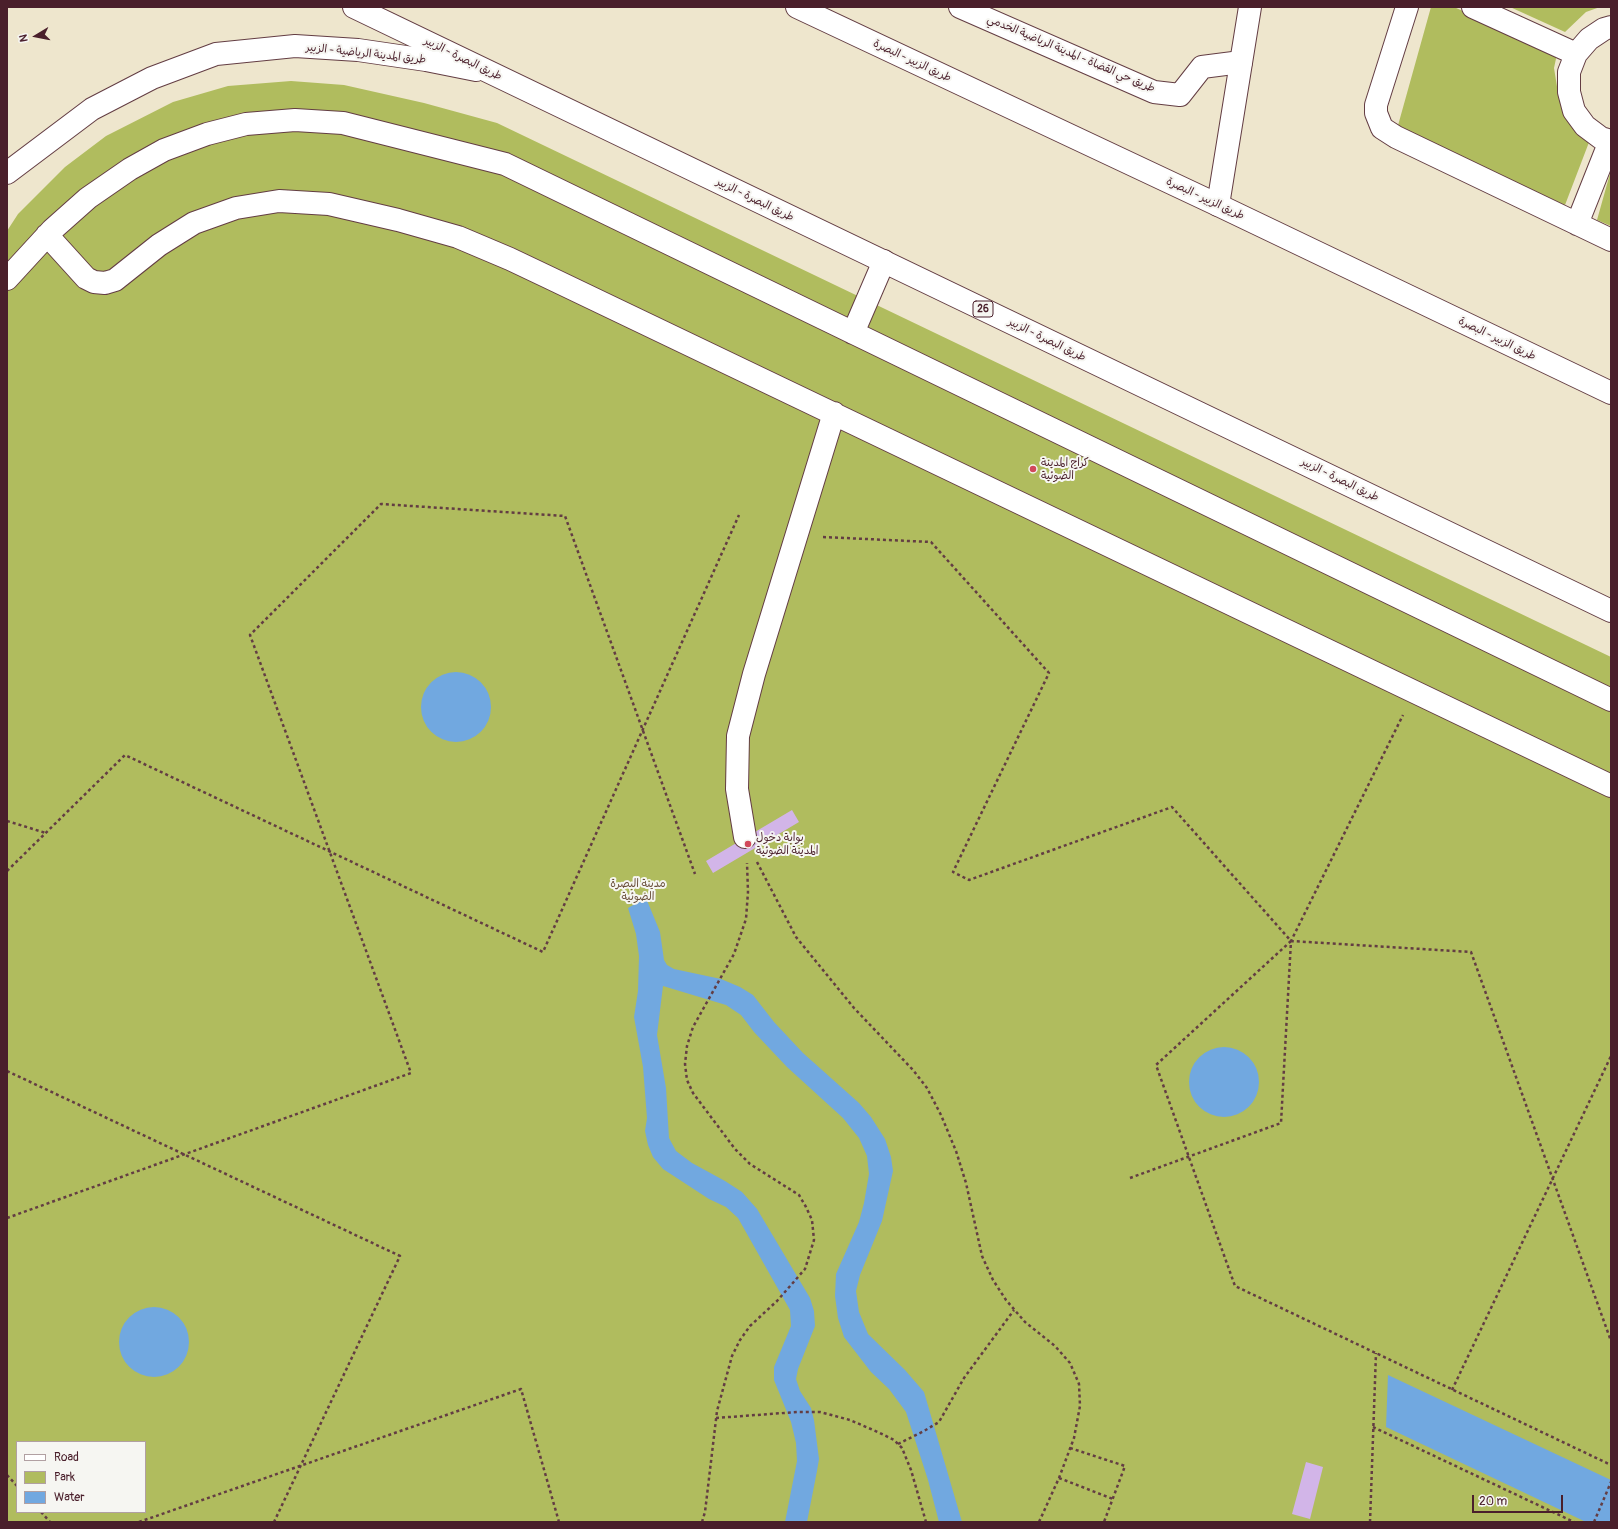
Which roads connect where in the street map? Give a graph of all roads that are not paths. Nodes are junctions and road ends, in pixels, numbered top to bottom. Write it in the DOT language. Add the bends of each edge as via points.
graph roads {
  1 [pos="354,7"];
  2 [pos="797,7"];
  3 [pos="960,7"];
  4 [pos="1250,7"];
  5 [pos="1407,7"];
  6 [pos="1473,7"];
  7 [pos="1611,27"];
  8 [pos="1576,54"];
  9 [pos="1241,62"];
  10 [pos="493,74"];
  11 [pos="1611,141"];
  12 [pos="7,173"];
  13 [pos="1218,205"];
  14 [pos="1577,224"];
  15 [pos="46,236"];
  16 [pos="1611,240"];
  17 [pos="884,262"];
  18 [pos="7,279"];
  19 [pos="853,333"];
  20 [pos="1611,393"];
  21 [pos="834,414"];
  22 [pos="1611,611"];
  23 [pos="1611,700"];
  24 [pos="1611,786"];
  25 [pos="745,837"];
  1 -- 10 [label="main road, طريق البصرة - الزبير / 26"];
  2 -- 13 [label="main road, طريق الزبير - البصرة"];
  3 -- 9 [label="main road, طريق حي القضاة - المدينة الرياضية الخدمي" via="1154,92 1180,95 1202,67"];
  4 -- 9 [label="main road"];
  5 -- 14 [label="main road" via="1376,105 1376,113 1382,128"];
  6 -- 8 [label="main road"];
  7 -- 8 [label="main road" via="1589,39"];
  8 -- 11 [label="main road" via="1569,72 1569,92 1574,111 1585,126 1601,138"];
  9 -- 13 [label="main road"];
  10 -- 12 [label="main road, طريق المدينة الرياضية - الزبير" via="426,60 358,50 296,46 216,54 152,78 92,109"];
  10 -- 17 [label="main road, طريق البصرة - الزبير / 26"];
  11 -- 14 [label="main road"];
  13 -- 20 [label="main road, طريق الزبير - البصرة"];
  14 -- 16 [label="main road"];
  15 -- 18 [label="main road"];
  15 -- 19 [label="main road" via="88,198 130,169 164,150 192,139 246,124 295,120 343,122 504,164"];
  15 -- 21 [label="main road" via="86,278 105,283 115,280 159,245 194,223 236,208 279,201 337,206 458,237 510,259"];
  17 -- 19 [label="main road"];
  17 -- 22 [label="main road, طريق البصرة - الزبير / 26"];
  19 -- 23 [label="main road"];
  21 -- 24 [label="main road"];
  21 -- 25 [label="main road" via="754,674 738,736 737,789"];
}
